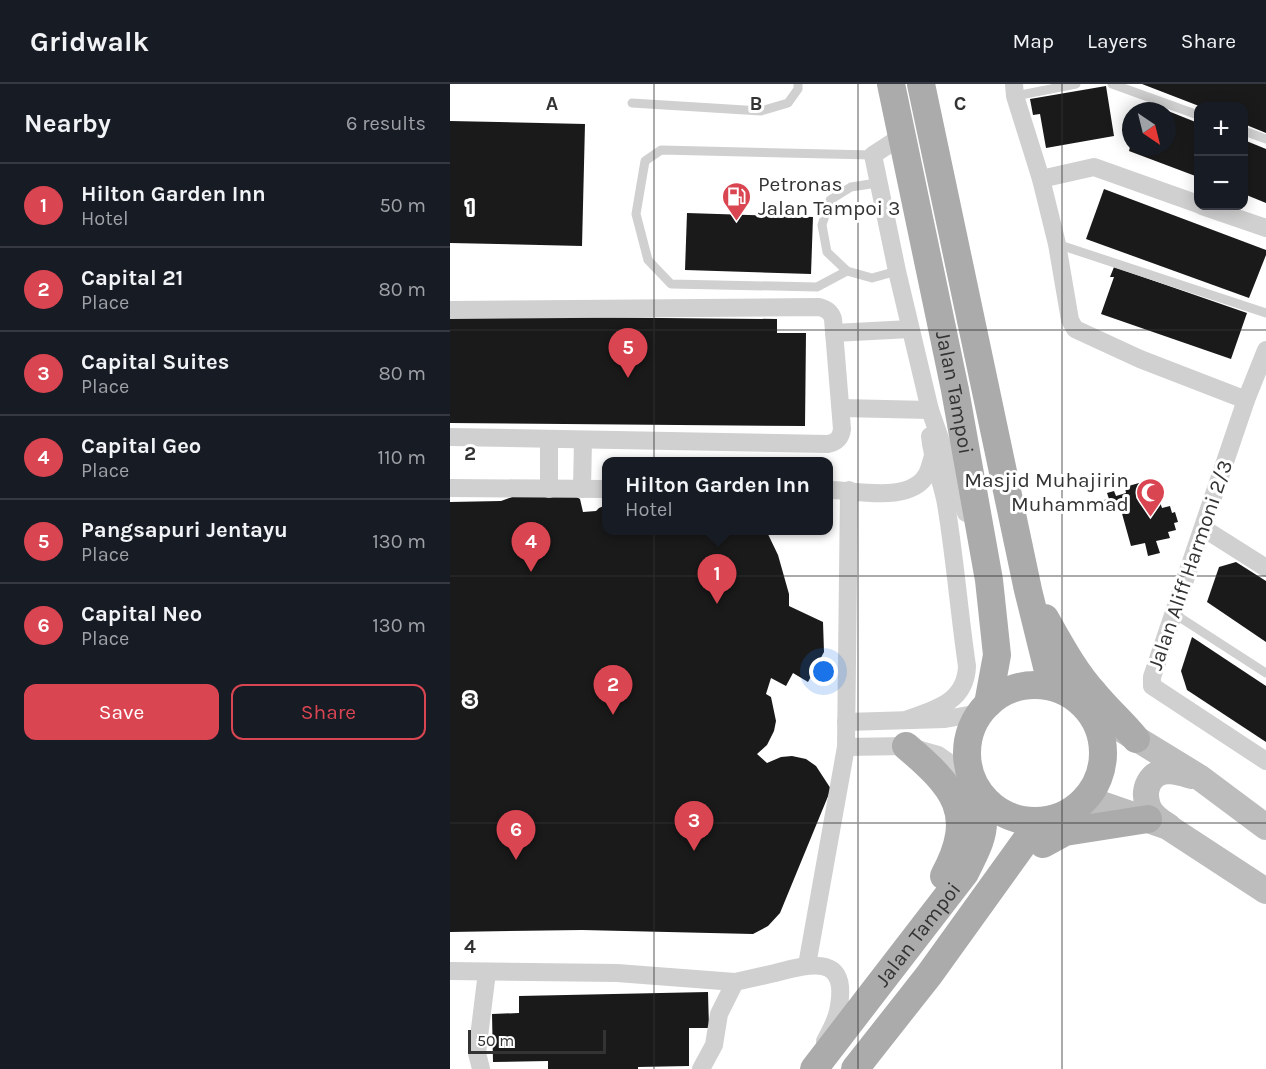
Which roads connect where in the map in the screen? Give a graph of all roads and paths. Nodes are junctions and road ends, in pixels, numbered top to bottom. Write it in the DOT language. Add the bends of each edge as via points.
graph roads {
  1 [pos="798,84"];
  2 [pos="891,84"];
  3 [pos="921,84"];
  4 [pos="1076,84"];
  5 [pos="1112,84"];
  6 [pos="1015,90"];
  7 [pos="633,103"];
  8 [pos="1194,114"];
  9 [pos="1248,131"];
  10 [pos="902,136"];
  11 [pos="1266,138"];
  12 [pos="873,155"];
  13 [pos="1041,179"];
  14 [pos="877,183"];
  15 [pos="1194,203"];
  16 [pos="1214,210"];
  17 [pos="1266,228"];
  18 [pos="1057,244"];
  19 [pos="847,271"];
  20 [pos="897,271"];
  21 [pos="450,310"];
  22 [pos="1266,313"];
  23 [pos="910,329"];
  24 [pos="834,333"];
  25 [pos="1266,350"];
  26 [pos="1246,400"];
  27 [pos="841,408"];
  28 [pos="930,410"];
  29 [pos="450,437"];
  30 [pos="549,439"];
  31 [pos="583,440"];
  32 [pos="933,456"];
  33 [pos="450,488"];
  34 [pos="549,489"];
  35 [pos="582,489"];
  36 [pos="602,489"];
  37 [pos="833,490"];
  38 [pos="849,490"];
  39 [pos="1203,528"];
  40 [pos="1266,568"];
  41 [pos="989,580"];
  42 [pos="1028,590"];
  43 [pos="1173,613"];
  44 [pos="1266,673"];
  45 [pos="1064,691"];
  46 [pos="984,709"];
  47 [pos="1088,709"];
  48 [pos="846,722"];
  49 [pos="907,732"];
  50 [pos="1136,739"];
  51 [pos="846,747"];
  52 [pos="1266,761"];
  53 [pos="1199,777"];
  54 [pos="973,782"];
  55 [pos="1077,807"];
  56 [pos="1039,822"];
  57 [pos="1158,823"];
  58 [pos="1266,827"];
  59 [pos="1266,891"];
  60 [pos="975,912"];
  61 [pos="904,952"];
  62 [pos="807,965"];
  63 [pos="450,971"];
  64 [pos="487,972"];
  65 [pos="735,982"];
  66 [pos="481,1069"];
  67 [pos="701,1069"];
  68 [pos="813,1069"];
  69 [pos="855,1069"];
  1 -- 7 [label="lane" via="788,103 761,111"];
  2 -- 10 [label="main road, Jalan Tampoi"];
  3 -- 42 [label="main road, Jalan Tampoi"];
  4 -- 6 [label="lane"];
  5 -- 8 [label="lane"];
  6 -- 13 [label="street"];
  9 -- 11 [label="lane"];
  10 -- 12 [label="street"];
  10 -- 41 [label="main road, Jalan Tampoi" via="955,390"];
  12 -- 14 [label="street"];
  12 -- 19 [label="lane" via="661,150 645,161 636,214 648,260 671,284 817,287"];
  13 -- 15 [label="street" via="1094,167"];
  13 -- 18 [label="street"];
  14 -- 19 [label="lane" via="851,187 830,200 822,225 827,252"];
  14 -- 20 [label="street"];
  16 -- 17 [label="street"];
  18 -- 22 [label="lane"];
  18 -- 26 [label="street" via="1070,320 1075,329"];
  19 -- 20 [label="lane" via="872,278"];
  20 -- 23 [label="street"];
  21 -- 24 [label="street" via="819,307 831,313"];
  23 -- 24 [label="street"];
  23 -- 28 [label="street"];
  24 -- 27 [label="street"];
  25 -- 26 [label="street, Jalan Aliff Harmoni 2/3"];
  26 -- 39 [label="street, Jalan Aliff Harmoni 2/3"];
  27 -- 28 [label="street"];
  27 -- 31 [label="street" via="841,436 828,444"];
  28 -- 32 [label="street"];
  28 -- 41 [label="street"];
  29 -- 30 [label="street"];
  30 -- 31 [label="street"];
  30 -- 34 [label="street"];
  31 -- 35 [label="street"];
  32 -- 38 [label="street" via="926,475 915,486 885,494"];
  32 -- 49 [label="street" via="954,552 966,679 951,702"];
  33 -- 34 [label="street"];
  34 -- 35 [label="street"];
  35 -- 36 [label="street"];
  37 -- 38 [label="street"];
  38 -- 48 [label="street"];
  39 -- 40 [label="street"];
  39 -- 43 [label="street, Jalan Aliff Harmoni 2/3"];
  41 -- 46 [label="main road, Jalan Tampoi" via="997,655"];
  42 -- 45 [label="main road, Jalan Tampoi" via="1048,670"];
  42 -- 50 [label="main road" via="1074,667"];
  43 -- 44 [label="lane"];
  43 -- 52 [label="street, Jalan Aliff Harmoni 2/3" via="1152,686"];
  45 -- 46 [label="main road" via="1050,686 1028,686 1006,692"];
  45 -- 47 [label="main road"];
  46 -- 49 [label="street"];
  46 -- 54 [label="main road" via="967,744"];
  47 -- 50 [label="main road"];
  47 -- 55 [label="main road" via="1099,728 1104,749 1093,791"];
  48 -- 49 [label="street"];
  48 -- 51 [label="street"];
  49 -- 51 [label="street"];
  49 -- 54 [label="street"];
  49 -- 61 [label="main road" via="958,803 959,824 958,844 950,865"];
  50 -- 53 [label="main road"];
  51 -- 62 [label="street"];
  53 -- 57 [label="main road" via="1167,771 1153,776 1146,793 1148,807"];
  53 -- 58 [label="main road"];
  54 -- 56 [label="main road" via="987,802 1002,813"];
  54 -- 61 [label="main road, Jalan Tampoi" via="984,818 978,846 965,873"];
  55 -- 56 [label="main road" via="1059,818"];
  55 -- 57 [label="main road" via="1096,802"];
  56 -- 60 [label="main road, Jalan Tampoi"];
  57 -- 59 [label="main road"];
  57 -- 60 [label="main road" via="1065,832 1045,842 1009,872"];
  60 -- 69 [label="main road, Jalan Tampoi"];
  61 -- 68 [label="main road, Jalan Tampoi"];
  62 -- 65 [label="street"];
  62 -- 68 [label="street" via="823,965 833,971 840,989 838,1012"];
  63 -- 64 [label="street"];
  64 -- 65 [label="street" via="617,973"];
  64 -- 66 [label="street" via="477,1053"];
  65 -- 67 [label="street" via="719,1014 714,1045"];
}
